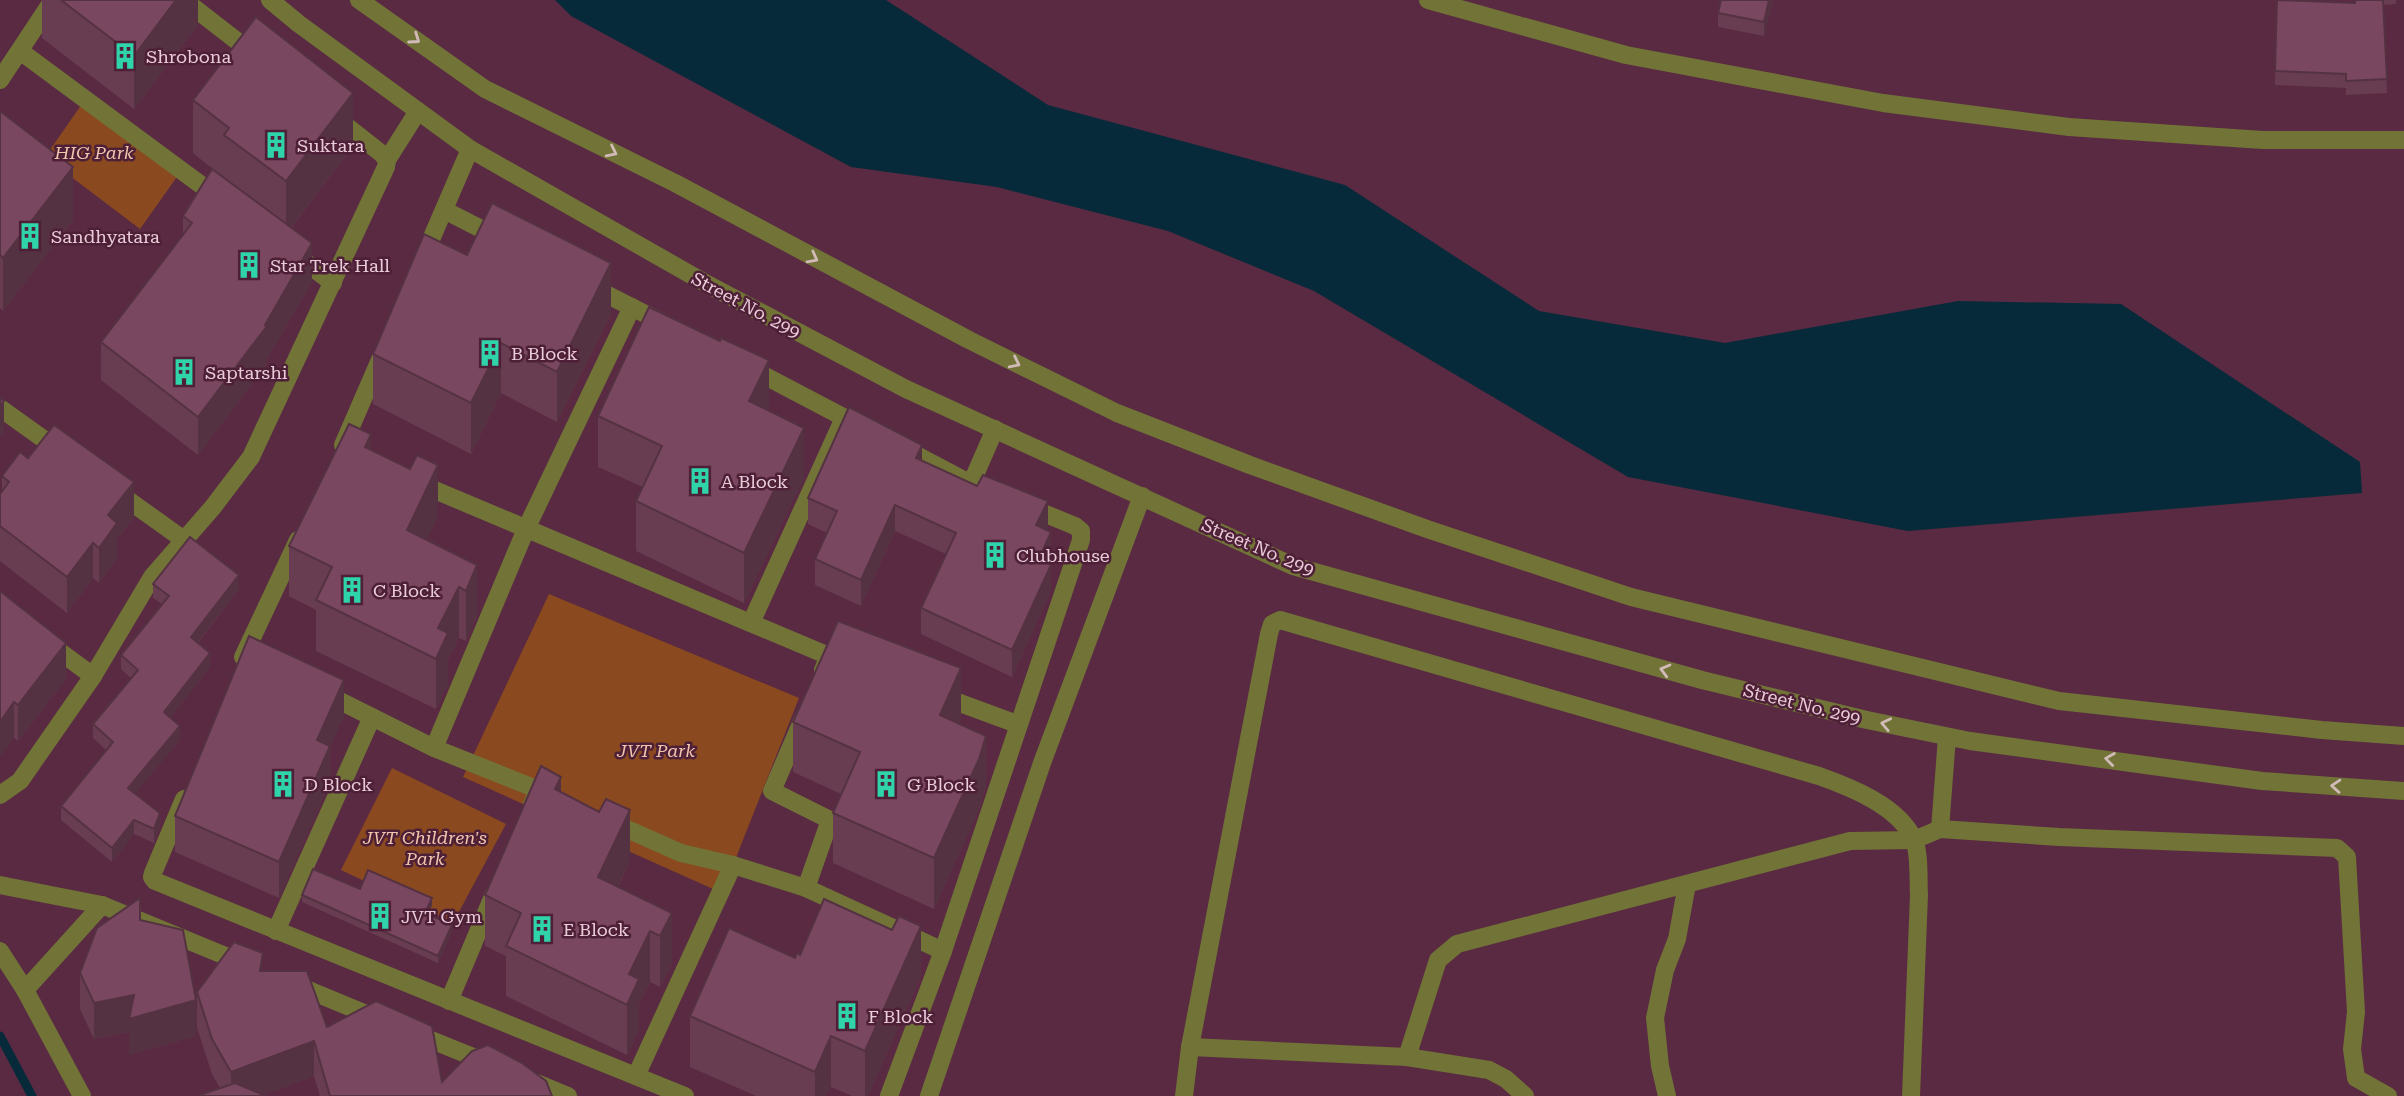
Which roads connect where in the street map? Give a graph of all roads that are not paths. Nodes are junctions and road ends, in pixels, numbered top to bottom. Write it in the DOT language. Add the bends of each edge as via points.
graph roads {
  1 [pos="54,0"];
  2 [pos="184,0"];
  3 [pos="270,0"];
  4 [pos="359,0"];
  5 [pos="1428,0"];
  6 [pos="20,51"];
  7 [pos="272,68"];
  8 [pos="0,79"];
  9 [pos="316,103"];
  10 [pos="418,111"];
  11 [pos="2404,140"];
  12 [pos="470,149"];
  13 [pos="387,160"];
  14 [pos="232,208"];
  15 [pos="444,210"];
  16 [pos="277,241"];
  17 [pos="514,246"];
  18 [pos="417,273"];
  19 [pos="573,277"];
  20 [pos="333,283"];
  21 [pos="632,307"];
  22 [pos="679,332"];
  23 [pos="390,337"];
  24 [pos="738,362"];
  25 [pos="0,408"];
  26 [pos="844,418"];
  27 [pos="995,429"];
  28 [pos="343,456"];
  29 [pos="76,463"];
  30 [pos="402,477"];
  31 [pos="97,478"];
  32 [pos="971,484"];
  33 [pos="1142,496"];
  34 [pos="307,522"];
  35 [pos="526,529"];
  36 [pos="184,540"];
  37 [pos="751,623"];
  38 [pos="31,631"];
  39 [pos="93,676"];
  40 [pos="234,679"];
  41 [pos="819,680"];
  42 [pos="314,688"];
  43 [pos="928,692"];
  44 [pos="808,705"];
  45 [pos="372,717"];
  46 [pos="1017,724"];
  47 [pos="2404,736"];
  48 [pos="1947,737"];
  49 [pos="434,748"];
  50 [pos="191,782"];
  51 [pos="2404,791"];
  52 [pos="0,795"];
  53 [pos="598,816"];
  54 [pos="523,825"];
  55 [pos="1940,829"];
  56 [pos="1914,840"];
  57 [pos="733,865"];
  58 [pos="502,875"];
  59 [pos="1687,884"];
  60 [pos="0,885"];
  61 [pos="806,888"];
  62 [pos="102,905"];
  63 [pos="276,931"];
  64 [pos="0,951"];
  65 [pos="943,951"];
  66 [pos="257,969"];
  67 [pos="283,979"];
  68 [pos="25,990"];
  69 [pos="449,1001"];
  70 [pos="1190,1047"];
  71 [pos="1407,1057"];
  72 [pos="636,1076"];
  73 [pos="82,1096"];
  74 [pos="568,1096"];
  75 [pos="685,1096"];
  76 [pos="889,1096"];
  77 [pos="929,1096"];
  78 [pos="1184,1096"];
  79 [pos="1525,1096"];
  80 [pos="1667,1096"];
  81 [pos="1911,1096"];
  82 [pos="2388,1096"];
  1 -- 6 [label="street"];
  2 -- 7 [label="street"];
  3 -- 10 [label="street, Street No. 299"];
  4 -- 47 [label="street, one-way" via="485,89 1117,413 1262,470 1631,597 2059,701"];
  5 -- 11 [label="street" via="1626,55 1883,103 2069,127 2263,140"];
  6 -- 8 [label="street"];
  6 -- 14 [label="street"];
  9 -- 13 [label="street"];
  10 -- 12 [label="street, Street No. 299"];
  10 -- 13 [label="street"];
  12 -- 15 [label="street"];
  12 -- 27 [label="street, Street No. 299" via="707,285 906,389"];
  13 -- 20 [label="street"];
  15 -- 17 [label="street"];
  15 -- 18 [label="street"];
  16 -- 20 [label="street"];
  19 -- 21 [label="street"];
  20 -- 36 [label="street" via="251,457"];
  21 -- 22 [label="street"];
  21 -- 35 [label="street"];
  23 -- 28 [label="street"];
  24 -- 26 [label="street"];
  25 -- 29 [label="street"];
  26 -- 32 [label="street"];
  26 -- 37 [label="street"];
  27 -- 32 [label="street"];
  27 -- 33 [label="street, Street No. 299"];
  30 -- 35 [label="street"];
  31 -- 36 [label="street"];
  32 -- 46 [label="street" via="1081,531"];
  48 -- 33 [label="street, Street No. 299, one-way" via="1702,680 1293,566"];
  33 -- 77 [label="street" via="1042,763"];
  34 -- 40 [label="street" via="250,656"];
  35 -- 37 [label="street"];
  35 -- 49 [label="street"];
  36 -- 39 [label="street" via="152,577"];
  37 -- 41 [label="street" via="836,658"];
  38 -- 39 [label="street"];
  39 -- 52 [label="street" via="20,781"];
  42 -- 45 [label="street"];
  43 -- 46 [label="street"];
  44 -- 61 [label="street" via="772,791 830,820"];
  45 -- 49 [label="street"];
  45 -- 63 [label="street"];
  46 -- 65 [label="street"];
  51 -- 48 [label="street, Street No. 299, one-way" via="2262,781"];
  48 -- 55 [label="street"];
  49 -- 54 [label="street" via="545,792"];
  50 -- 63 [label="street" via="152,877"];
  53 -- 57 [label="street" via="681,853"];
  55 -- 56 [label="street"];
  55 -- 82 [label="street" via="2337,848 2347,857 2356,1078"];
  56 -- 59 [label="street" via="1850,841"];
  56 -- 70 [label="street" via="1883,806 1819,776 1280,620 1272,624 1269,634"];
  56 -- 81 [label="street" via="1919,895"];
  57 -- 61 [label="street"];
  57 -- 72 [label="street"];
  58 -- 69 [label="street"];
  59 -- 71 [label="street" via="1457,944 1438,960"];
  59 -- 80 [label="street" via="1655,1018"];
  60 -- 62 [label="street"];
  61 -- 65 [label="street"];
  62 -- 66 [label="street"];
  62 -- 68 [label="street"];
  63 -- 69 [label="street"];
  64 -- 68 [label="street"];
  65 -- 76 [label="street"];
  67 -- 74 [label="street"];
  68 -- 73 [label="street"];
  69 -- 72 [label="street"];
  70 -- 71 [label="street"];
  70 -- 78 [label="street"];
  71 -- 79 [label="street" via="1489,1070"];
  72 -- 75 [label="street"];
}
